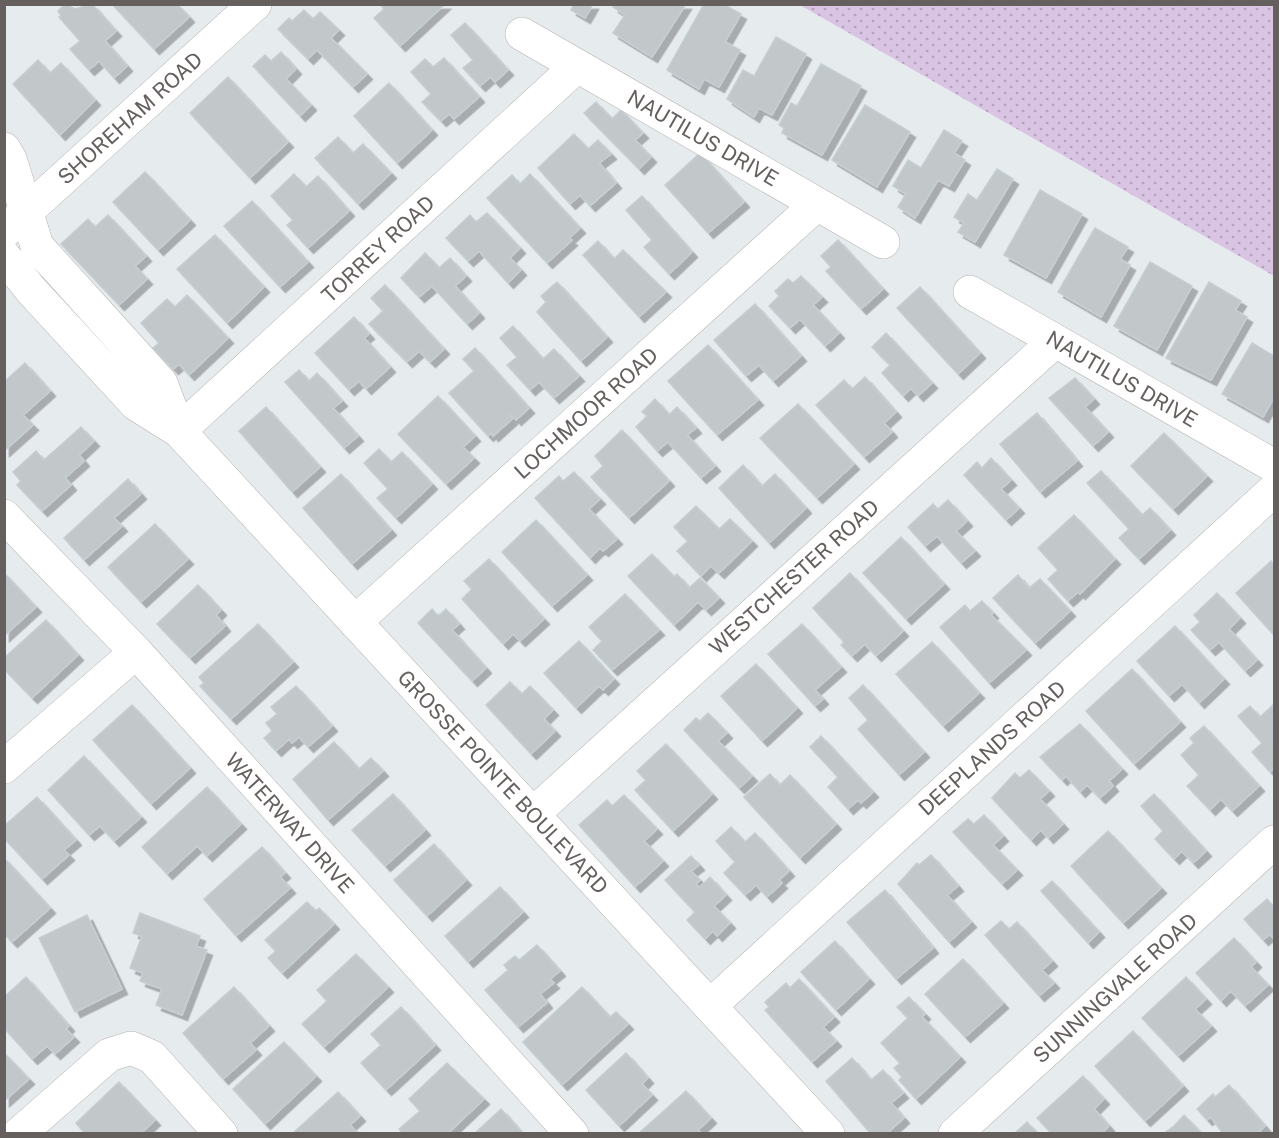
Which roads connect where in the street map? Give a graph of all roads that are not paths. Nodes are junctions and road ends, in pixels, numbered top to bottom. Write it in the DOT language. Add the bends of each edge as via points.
graph roads {
  1 [pos="255,4"];
  2 [pos="522,34"];
  3 [pos="577,66"];
  4 [pos="4,149"];
  5 [pos="817,204"];
  6 [pos="15,223"];
  7 [pos="883,242"];
  8 [pos="4,256"];
  9 [pos="970,292"];
  10 [pos="1055,341"];
  11 [pos="179,431"];
  12 [pos="1275,466"];
  13 [pos="1275,490"];
  14 [pos="4,516"];
  15 [pos="355,622"];
  16 [pos="136,652"];
  17 [pos="4,767"];
  18 [pos="533,814"];
  19 [pos="1275,842"];
  20 [pos="710,1006"];
  21 [pos="19,1134"];
  22 [pos="221,1134"];
  23 [pos="572,1134"];
  24 [pos="828,1134"];
  25 [pos="955,1134"];
  1 -- 6 [label="street, SHOREHAM ROAD"];
  2 -- 3 [label="street, NAUTILUS DRIVE"];
  3 -- 5 [label="street, NAUTILUS DRIVE"];
  3 -- 11 [label="street, TORREY ROAD"];
  4 -- 6 [label="street, GROSSE POINTE BOULEVARD" via="20,189"];
  5 -- 7 [label="street, NAUTILUS DRIVE"];
  5 -- 15 [label="street, LOCHMOOR ROAD"];
  6 -- 11 [label="street, GROSSE POINTE BOULEVARD" via="161,383"];
  8 -- 11 [label="street, GROSSE POINTE BOULEVARD" via="136,404"];
  9 -- 10 [label="street, NAUTILUS DRIVE"];
  10 -- 12 [label="street, NAUTILUS DRIVE"];
  10 -- 18 [label="street, WESTCHESTER ROAD"];
  11 -- 15 [label="street, GROSSE POINTE BOULEVARD"];
  13 -- 20 [label="street, DEEPLANDS ROAD"];
  14 -- 16 [label="street, WATERWAY DRIVE"];
  15 -- 18 [label="street, GROSSE POINTE BOULEVARD"];
  16 -- 17 [label="street"];
  16 -- 23 [label="street, WATERWAY DRIVE"];
  18 -- 20 [label="street, GROSSE POINTE BOULEVARD"];
  19 -- 25 [label="street, SUNNINGVALE ROAD"];
  20 -- 24 [label="street, GROSSE POINTE BOULEVARD"];
  21 -- 22 [label="street" via="109,1055 131,1047 152,1057"];
}
